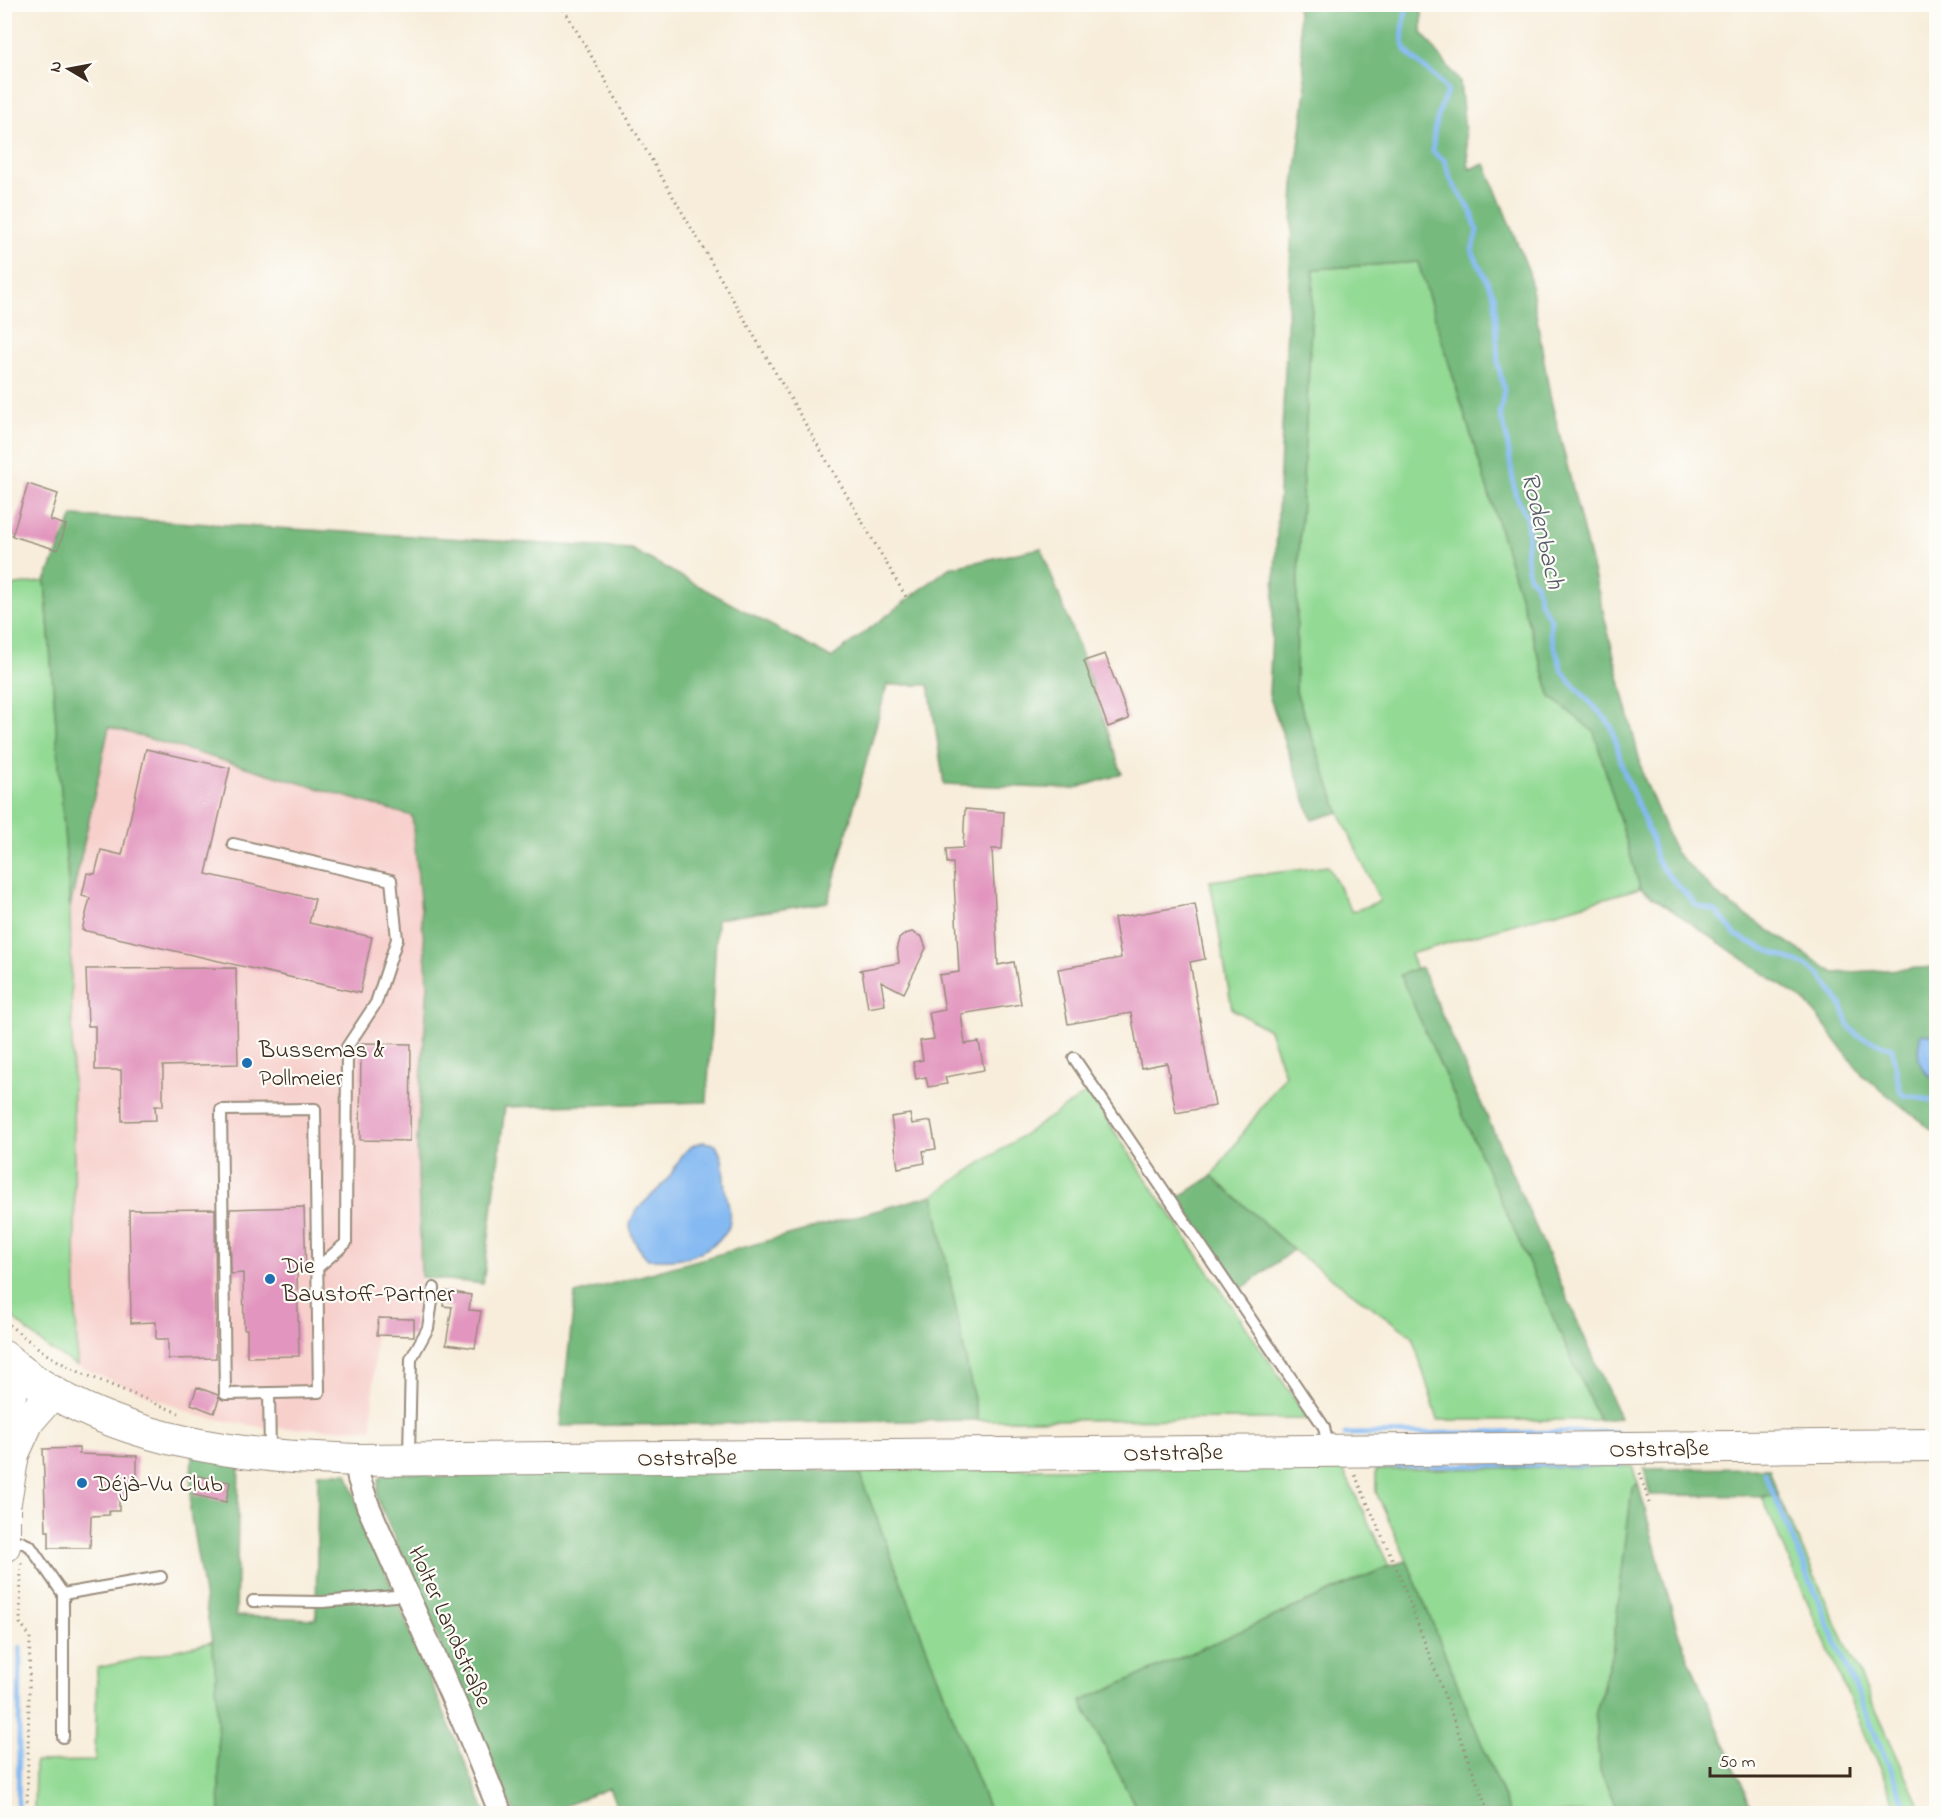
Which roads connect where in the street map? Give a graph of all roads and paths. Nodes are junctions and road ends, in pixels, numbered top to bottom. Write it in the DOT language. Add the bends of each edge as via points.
graph roads {
  1 [pos="561,4"];
  2 [pos="906,597"];
  3 [pos="233,844"];
  4 [pos="1074,1058"];
  5 [pos="317,1268"];
  6 [pos="434,1288"];
  7 [pos="4,1321"];
  8 [pos="13,1364"];
  9 [pos="63,1381"];
  10 [pos="269,1393"];
  11 [pos="4,1416"];
  12 [pos="187,1416"];
  13 [pos="1936,1445"];
  14 [pos="1633,1449"];
  15 [pos="1339,1450"];
  16 [pos="270,1455"];
  17 [pos="409,1459"];
  18 [pos="356,1460"];
  19 [pos="5,1497"];
  20 [pos="1649,1503"];
  21 [pos="5,1541"];
  22 [pos="4,1546"];
  23 [pos="161,1578"];
  24 [pos="63,1594"];
  25 [pos="407,1595"];
  26 [pos="253,1601"];
  27 [pos="20,1623"];
  28 [pos="63,1737"];
  29 [pos="27,1814"];
  30 [pos="501,1814"];
  31 [pos="1489,1814"];
  1 -- 2 [label="path"];
  3 -- 5 [label="lane" via="391,879 397,939 376,1003 348,1047 346,1244"];
  4 -- 15 [label="lane"];
  5 -- 10 [label="lane" via="319,1392"];
  5 -- 10 [label="lane" via="315,1108 221,1110 225,1394"];
  6 -- 17 [label="lane" via="428,1328 411,1359"];
  7 -- 9 [label="path" via="46,1353"];
  8 -- 9 [label="main road, Oststraße"];
  8 -- 11 [label="main road"];
  9 -- 12 [label="path"];
  9 -- 16 [label="main road, Oststraße" via="108,1417 146,1431 188,1443"];
  9 -- 19 [label="main road" via="28,1421 13,1454"];
  10 -- 16 [label="lane"];
  13 -- 14 [label="main road, Oststraße"];
  14 -- 15 [label="main road, Oststraße"];
  14 -- 20 [label="path"];
  15 -- 17 [label="main road, Oststraße"];
  15 -- 31 [label="path" via="1352,1468 1399,1574"];
  16 -- 18 [label="main road, Oststraße"];
  17 -- 18 [label="main road, Oststraße"];
  18 -- 25 [label="street, Holter Landstraße" via="368,1506"];
  19 -- 21 [label="main road"];
  21 -- 22 [label="main road"];
  21 -- 24 [label="lane" via="30,1546"];
  23 -- 24 [label="lane"];
  24 -- 28 [label="lane"];
  25 -- 26 [label="lane" via="322,1602"];
  25 -- 30 [label="street, Holter Landstraße"];
  27 -- 29 [label="path" via="30,1637"];
}
